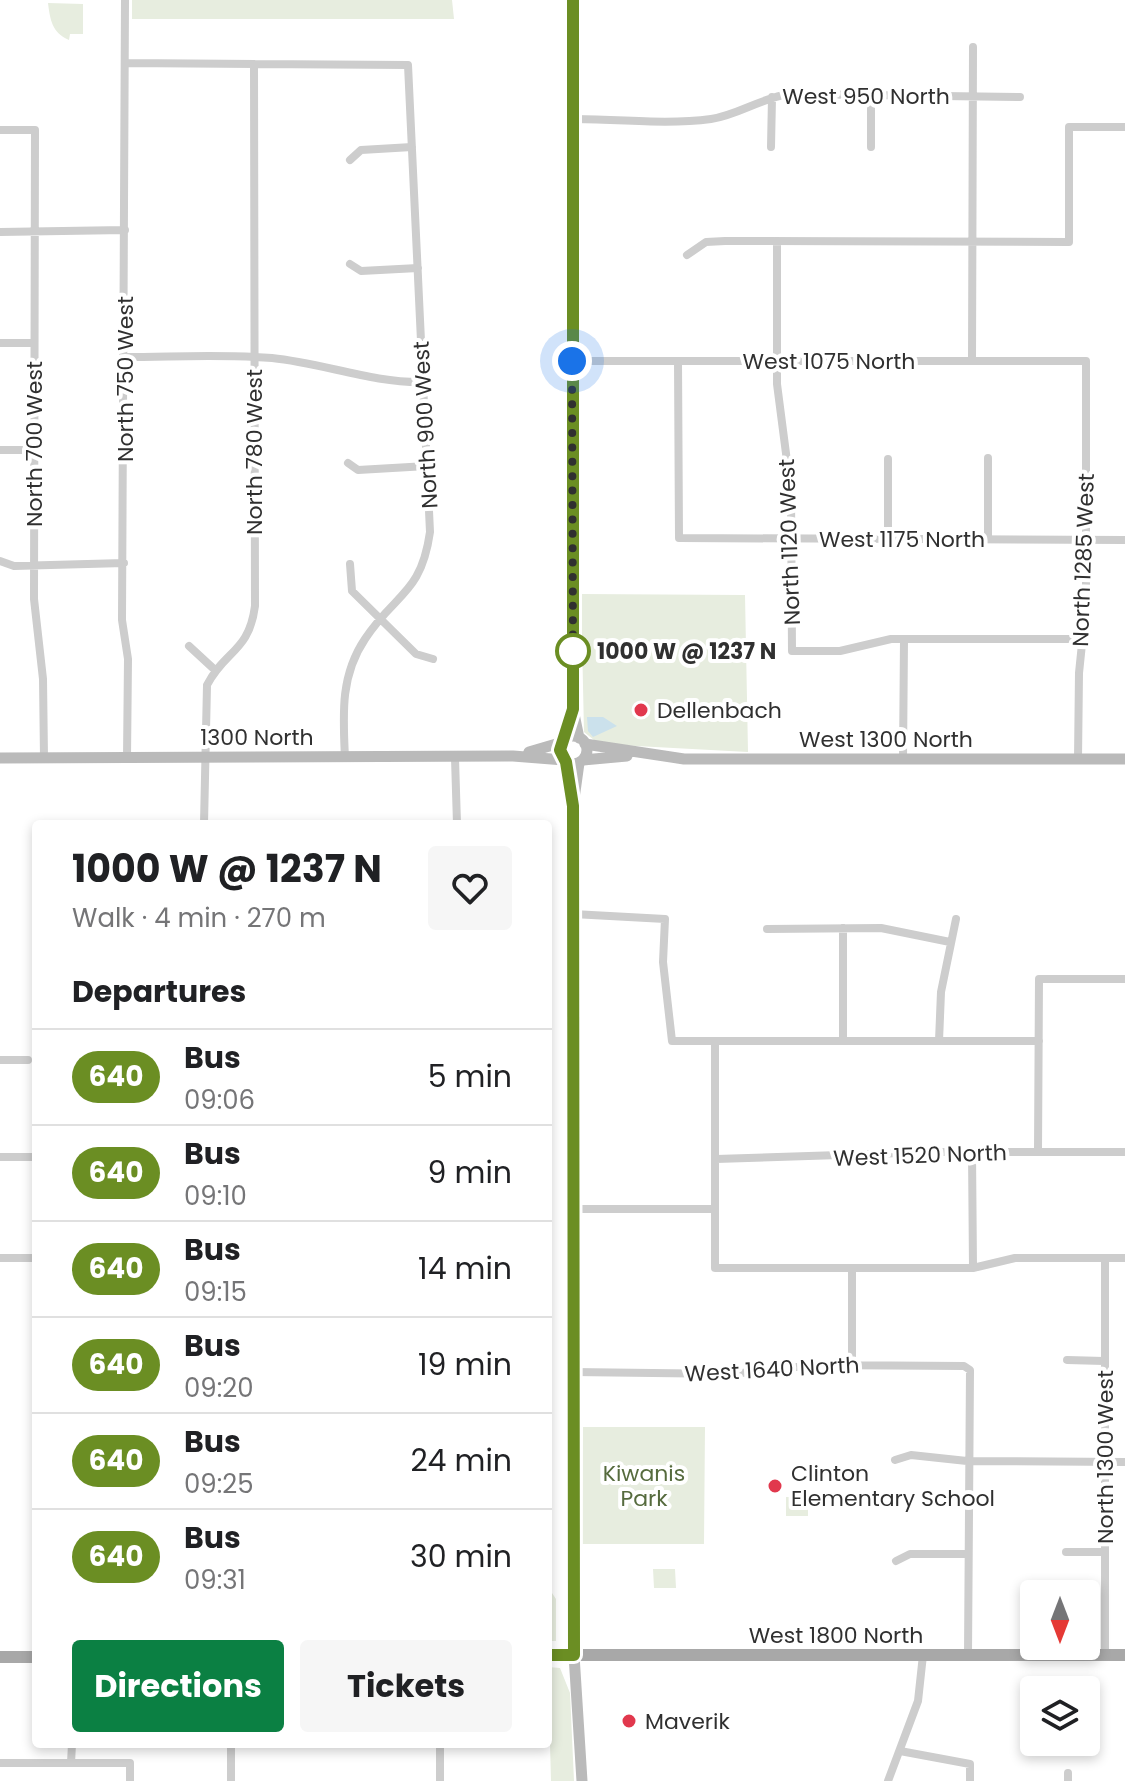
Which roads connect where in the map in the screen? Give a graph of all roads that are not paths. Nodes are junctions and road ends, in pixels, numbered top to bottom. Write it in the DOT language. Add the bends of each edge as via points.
graph roads {
  1 [pos="125,0"];
  2 [pos="573,0"];
  3 [pos="973,47"];
  4 [pos="125,63"];
  5 [pos="254,64"];
  6 [pos="871,95"];
  7 [pos="972,96"];
  8 [pos="772,97"];
  9 [pos="1020,97"];
  10 [pos="572,119"];
  11 [pos="1125,127"];
  12 [pos="0,130"];
  13 [pos="412,147"];
  14 [pos="771,147"];
  15 [pos="871,147"];
  16 [pos="350,160"];
  17 [pos="125,230"];
  18 [pos="0,232"];
  19 [pos="34,232"];
  20 [pos="777,241"];
  21 [pos="971,242"];
  22 [pos="687,255"];
  23 [pos="350,264"];
  24 [pos="418,268"];
  25 [pos="0,343"];
  26 [pos="34,343"];
  27 [pos="125,357"];
  28 [pos="254,358"];
  29 [pos="572,361"];
  30 [pos="678,361"];
  31 [pos="777,361"];
  32 [pos="972,361"];
  33 [pos="1086,361"];
  34 [pos="423,382"];
  35 [pos="0,450"];
  36 [pos="34,450"];
  37 [pos="988,458"];
  38 [pos="888,459"];
  39 [pos="348,463"];
  40 [pos="427,466"];
  41 [pos="791,539"];
  42 [pos="888,539"];
  43 [pos="988,539"];
  44 [pos="1087,540"];
  45 [pos="1125,540"];
  46 [pos="0,561"];
  47 [pos="124,563"];
  48 [pos="350,564"];
  49 [pos="34,566"];
  50 [pos="381,620"];
  51 [pos="904,639"];
  52 [pos="1083,639"];
  53 [pos="189,646"];
  54 [pos="433,659"];
  55 [pos="215,670"];
  56 [pos="573,709"];
  57 [pos="564,740"];
  58 [pos="582,741"];
  59 [pos="647,754"];
  60 [pos="513,756"];
  61 [pos="206,757"];
  62 [pos="0,758"];
  63 [pos="44,758"];
  64 [pos="127,758"];
  65 [pos="345,758"];
  66 [pos="455,758"];
  67 [pos="903,759"];
  68 [pos="1078,759"];
  69 [pos="1125,759"];
  70 [pos="565,761"];
  71 [pos="581,761"];
  72 [pos="573,806"];
  73 [pos="204,820"];
  74 [pos="457,820"];
  75 [pos="573,914"];
  76 [pos="956,919"];
  77 [pos="843,928"];
  78 [pos="767,929"];
  79 [pos="950,942"];
  80 [pos="1125,979"];
  81 [pos="715,1041"];
  82 [pos="843,1041"];
  83 [pos="939,1041"];
  84 [pos="1039,1041"];
  85 [pos="0,1060"];
  86 [pos="28,1060"];
  87 [pos="972,1152"];
  88 [pos="1038,1152"];
  89 [pos="1125,1152"];
  90 [pos="0,1157"];
  91 [pos="32,1157"];
  92 [pos="716,1159"];
  93 [pos="573,1209"];
  94 [pos="713,1209"];
  95 [pos="0,1258"];
  96 [pos="32,1258"];
  97 [pos="1105,1258"];
  98 [pos="1125,1258"];
  99 [pos="852,1268"];
  100 [pos="973,1268"];
  101 [pos="1067,1360"];
  102 [pos="1104,1361"];
  103 [pos="852,1365"];
  104 [pos="573,1372"];
  105 [pos="895,1460"];
  106 [pos="967,1461"];
  107 [pos="1105,1461"];
  108 [pos="1125,1462"];
  109 [pos="1066,1552"];
  110 [pos="1105,1552"];
  111 [pos="968,1554"];
  112 [pos="896,1561"];
  113 [pos="552,1655"];
  114 [pos="574,1655"];
  115 [pos="923,1655"];
  116 [pos="968,1655"];
  117 [pos="1105,1655"];
  118 [pos="1125,1655"];
  119 [pos="0,1657"];
  120 [pos="32,1657"];
  121 [pos="72,1748"];
  122 [pos="231,1748"];
  123 [pos="440,1748"];
  124 [pos="900,1751"];
  125 [pos="0,1763"];
  126 [pos="71,1763"];
  127 [pos="130,1781"];
  128 [pos="231,1781"];
  129 [pos="440,1781"];
  130 [pos="582,1781"];
  131 [pos="888,1781"];
  132 [pos="970,1781"];
  1 -- 4 [label="street, North 750 West"];
  2 -- 10 [label="street"];
  3 -- 7 [label="street"];
  4 -- 5 [label="street"];
  4 -- 17 [label="street, North 750 West"];
  5 -- 13 [label="street, North 900 West" via="408,65"];
  5 -- 28 [label="street, North 780 West"];
  6 -- 7 [label="street, West 950 North"];
  6 -- 8 [label="street, West 950 North"];
  6 -- 15 [label="street"];
  7 -- 9 [label="street, West 950 North"];
  7 -- 21 [label="street"];
  8 -- 10 [label="street, West 950 North" via="714,118"];
  8 -- 14 [label="street"];
  10 -- 29 [label="street"];
  11 -- 21 [label="street" via="1069,127 1069,242"];
  12 -- 19 [label="street, North 700 West" via="35,130"];
  13 -- 16 [label="street" via="361,150"];
  13 -- 24 [label="street, North 900 West"];
  17 -- 19 [label="street"];
  17 -- 27 [label="street, North 750 West"];
  18 -- 19 [label="street"];
  19 -- 26 [label="street, North 700 West"];
  20 -- 21 [label="street"];
  20 -- 22 [label="street" via="706,242"];
  20 -- 31 [label="street, North 1120 West"];
  21 -- 32 [label="street"];
  23 -- 24 [label="street" via="361,271"];
  24 -- 34 [label="street, North 900 West"];
  25 -- 26 [label="street"];
  26 -- 36 [label="street, North 700 West"];
  27 -- 28 [label="street"];
  27 -- 47 [label="street, North 750 West"];
  28 -- 34 [label="street"];
  28 -- 55 [label="street, North 780 West" via="255,606 244,644"];
  29 -- 30 [label="street, West 1075 North"];
  29 -- 56 [label="street"];
  30 -- 31 [label="street, West 1075 North"];
  30 -- 41 [label="street, West 1175 North" via="679,538"];
  31 -- 32 [label="street, West 1075 North"];
  31 -- 41 [label="street, North 1120 West" via="789,462"];
  32 -- 33 [label="street, West 1075 North"];
  33 -- 44 [label="street, North 1285 West"];
  34 -- 40 [label="street, North 900 West"];
  35 -- 36 [label="street"];
  36 -- 49 [label="street, North 700 West"];
  37 -- 43 [label="street"];
  38 -- 42 [label="street"];
  39 -- 40 [label="street" via="358,470"];
  40 -- 50 [label="street, North 900 West" via="426,559 418,579"];
  41 -- 42 [label="street, West 1175 North"];
  41 -- 51 [label="street, North 1120 West" via="792,651 840,651"];
  42 -- 43 [label="street, West 1175 North"];
  43 -- 44 [label="street, West 1175 North"];
  44 -- 45 [label="street, West 1175 North"];
  44 -- 52 [label="street, North 1285 West"];
  46 -- 49 [label="street"];
  47 -- 49 [label="street"];
  47 -- 64 [label="street, North 750 West"];
  48 -- 50 [label="street" via="352,591"];
  49 -- 63 [label="street, North 700 West"];
  50 -- 54 [label="street" via="416,654"];
  50 -- 65 [label="street, North 900 West" via="365,638 347,676 342,700"];
  51 -- 52 [label="street"];
  51 -- 67 [label="street"];
  52 -- 68 [label="street, North 1285 West"];
  53 -- 55 [label="street"];
  55 -- 61 [label="street" via="206,698"];
  56 -- 57 [label="street"];
  56 -- 58 [label="street"];
  57 -- 58 [label="street"];
  57 -- 60 [label="street, 1300 North"];
  57 -- 70 [label="street" via="560,750"];
  58 -- 59 [label="street, West 1300 North"];
  58 -- 71 [label="street" via="587,752"];
  59 -- 67 [label="street, West 1300 North" via="684,759"];
  59 -- 71 [label="street, West 1300 North"];
  60 -- 66 [label="street, 1300 North"];
  60 -- 70 [label="street, 1300 North"];
  61 -- 64 [label="street, 1300 North"];
  61 -- 65 [label="street, 1300 North"];
  61 -- 73 [label="street"];
  62 -- 63 [label="street, 1300 North"];
  63 -- 64 [label="street, 1300 North"];
  65 -- 66 [label="street, 1300 North"];
  66 -- 74 [label="street"];
  67 -- 68 [label="street, West 1300 North"];
  68 -- 69 [label="street, West 1300 North"];
  70 -- 71 [label="street"];
  70 -- 72 [label="street"];
  71 -- 72 [label="street"];
  72 -- 75 [label="street"];
  75 -- 81 [label="street" via="665,919 663,962 672,1041"];
  75 -- 93 [label="street"];
  76 -- 79 [label="street"];
  77 -- 78 [label="street"];
  77 -- 79 [label="street" via="881,928"];
  77 -- 82 [label="street"];
  79 -- 83 [label="street"];
  80 -- 84 [label="street" via="1039,979"];
  81 -- 82 [label="street"];
  81 -- 92 [label="street"];
  82 -- 83 [label="street"];
  83 -- 84 [label="street"];
  84 -- 88 [label="street"];
  85 -- 86 [label="street"];
  87 -- 88 [label="street, West 1520 North"];
  87 -- 92 [label="street, West 1520 North"];
  87 -- 100 [label="street"];
  88 -- 89 [label="street, West 1520 North"];
  90 -- 91 [label="street"];
  92 -- 94 [label="street"];
  93 -- 94 [label="street"];
  93 -- 104 [label="street"];
  94 -- 99 [label="street" via="715,1268"];
  95 -- 96 [label="street"];
  97 -- 98 [label="street"];
  97 -- 100 [label="street" via="1015,1258"];
  97 -- 102 [label="street, North 1300 West"];
  99 -- 100 [label="street"];
  99 -- 103 [label="street"];
  101 -- 102 [label="street"];
  102 -- 107 [label="street, North 1300 West"];
  103 -- 104 [label="street, West 1640 North" via="732,1374"];
  103 -- 106 [label="street, West 1640 North" via="970,1370"];
  104 -- 114 [label="street"];
  105 -- 106 [label="street" via="911,1455"];
  106 -- 107 [label="street"];
  106 -- 111 [label="street"];
  107 -- 108 [label="street"];
  107 -- 110 [label="street, North 1300 West"];
  109 -- 110 [label="street"];
  110 -- 117 [label="street, North 1300 West"];
  111 -- 112 [label="street" via="910,1554"];
  111 -- 116 [label="street"];
  113 -- 114 [label="main road, West 1800 North"];
  114 -- 115 [label="main road, West 1800 North"];
  114 -- 130 [label="street"];
  115 -- 116 [label="main road, West 1800 North"];
  115 -- 124 [label="street" via="918,1701"];
  116 -- 117 [label="main road, West 1800 North"];
  117 -- 118 [label="main road, West 1800 North"];
  119 -- 120 [label="main road"];
  121 -- 126 [label="street"];
  122 -- 128 [label="street"];
  123 -- 129 [label="street"];
  124 -- 131 [label="street"];
  124 -- 132 [label="street" via="970,1764"];
  125 -- 126 [label="street"];
  126 -- 127 [label="street" via="130,1763"];
}
